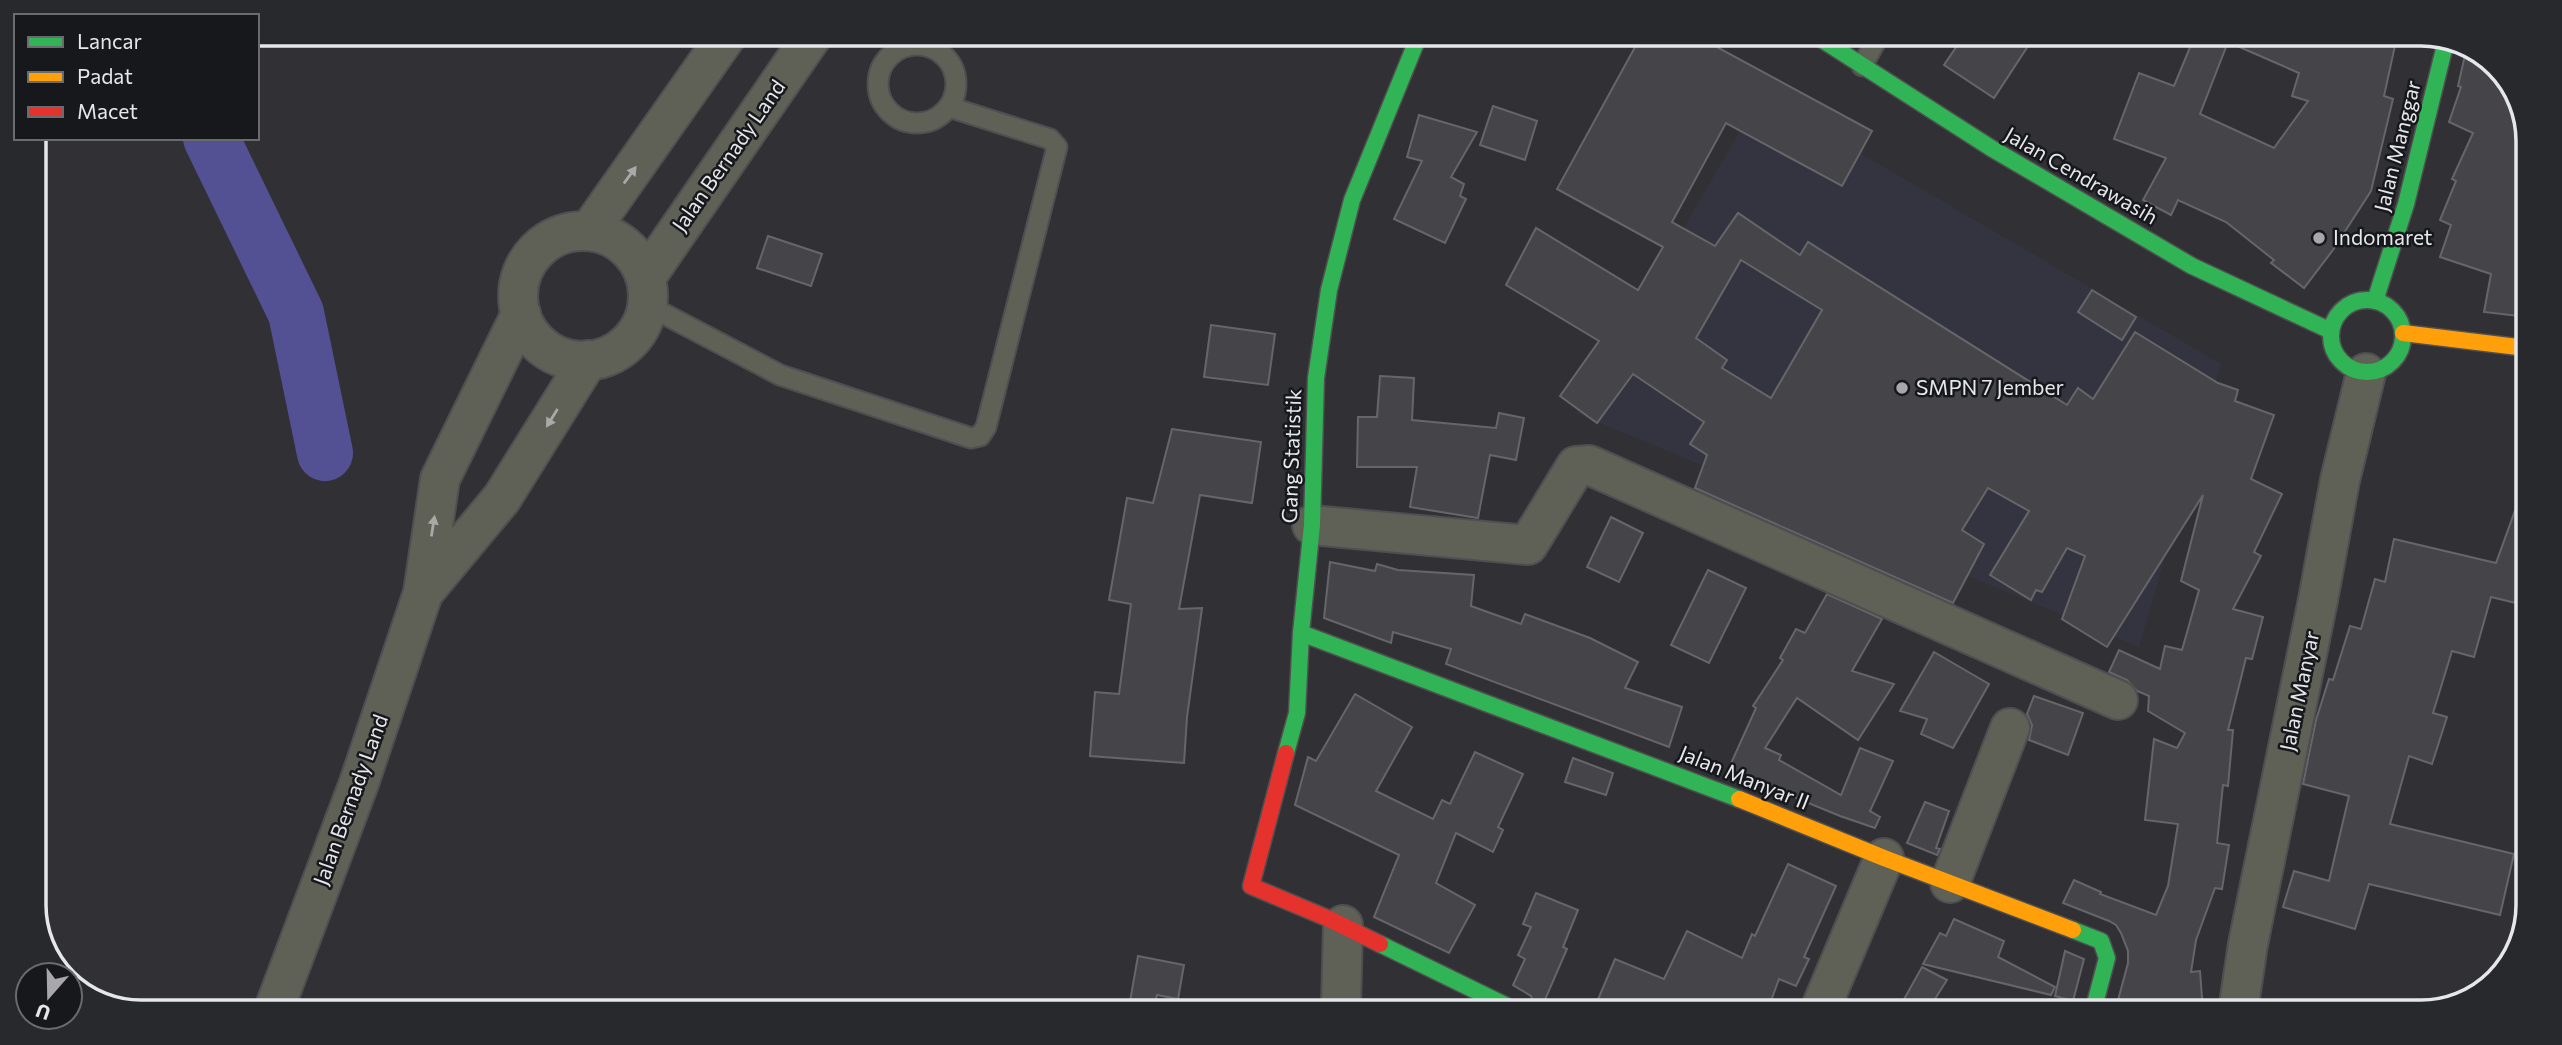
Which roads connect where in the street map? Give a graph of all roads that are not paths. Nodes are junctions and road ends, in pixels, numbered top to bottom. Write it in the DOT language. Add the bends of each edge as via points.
graph roads {
  1 [pos="720,45"];
  2 [pos="806,45"];
  3 [pos="908,45"];
  4 [pos="930,45"];
  5 [pos="1415,45"];
  6 [pos="1830,45"];
  7 [pos="1873,45"];
  8 [pos="2444,48"];
  9 [pos="1861,66"];
  10 [pos="949,107"];
  11 [pos="590,230"];
  12 [pos="647,291"];
  13 [pos="2375,301"];
  14 [pos="521,314"];
  15 [pos="2331,331"];
  16 [pos="2403,333"];
  17 [pos="2516,347"];
  18 [pos="588,360"];
  19 [pos="2367,373"];
  20 [pos="1311,525"];
  21 [pos="423,593"];
  22 [pos="1301,633"];
  23 [pos="2118,700"];
  24 [pos="2010,728"];
  25 [pos="1885,858"];
  26 [pos="1950,883"];
  27 [pos="1342,925"];
  28 [pos="278,1000"];
  29 [pos="1341,1000"];
  30 [pos="1495,1000"];
  31 [pos="1824,1000"];
  32 [pos="2096,1000"];
  33 [pos="2240,1000"];
  11 -- 1 [label="street, one-way"];
  2 -- 12 [label="street, Jalan Bernady Land"];
  3 -- 10 [label="lane" via="885,59 879,72 877,85 887,111 912,123 939,117"];
  4 -- 10 [label="lane" via="954,68 957,81"];
  5 -- 20 [label="street, Gang Statistik" via="1352,200 1329,289 1316,378"];
  6 -- 9 [label="street, Jalan Cendrawasih"];
  7 -- 9 [label="lane"];
  8 -- 13 [label="street, Jalan Manggar" via="2406,204"];
  9 -- 15 [label="street, Jalan Cendrawasih" via="2192,266"];
  10 -- 12 [label="lane" via="1050,139 1057,147 980,436 971,438 780,375"];
  11 -- 12 [label="street" via="629,250"];
  11 -- 14 [label="street" via="556,237 539,248 520,279"];
  12 -- 18 [label="street" via="642,324 631,340 611,354"];
  13 -- 15 [label="street" via="2352,303 2334,319"];
  13 -- 16 [label="street" via="2394,313"];
  14 -- 18 [label="street" via="541,345 556,355"];
  21 -- 14 [label="street, Jalan Bernady Land, one-way" via="440,480"];
  15 -- 19 [label="street" via="2339,360"];
  16 -- 17 [label="street"];
  16 -- 19 [label="street" via="2402,346 2389,365"];
  18 -- 21 [label="street, Jalan Bernady Land, one-way" via="502,498"];
  19 -- 33 [label="street, Jalan Manyar" via="2340,480"];
  20 -- 22 [label="street, Gang Statistik"];
  20 -- 23 [label="street" via="1528,545 1576,466 1589,465"];
  21 -- 28 [label="street, Jalan Bernady Land" via="359,783"];
  22 -- 25 [label="street, Jalan Manyar II" via="1689,778"];
  22 -- 27 [label="street, Gang Statistik" via="1297,713 1251,886"];
  24 -- 26 [label="street"];
  25 -- 26 [label="street, Jalan Manyar II"];
  25 -- 31 [label="street"];
  26 -- 32 [label="street, Jalan Manyar II" via="2101,941 2108,958"];
  27 -- 29 [label="street"];
  27 -- 30 [label="street"];
}
